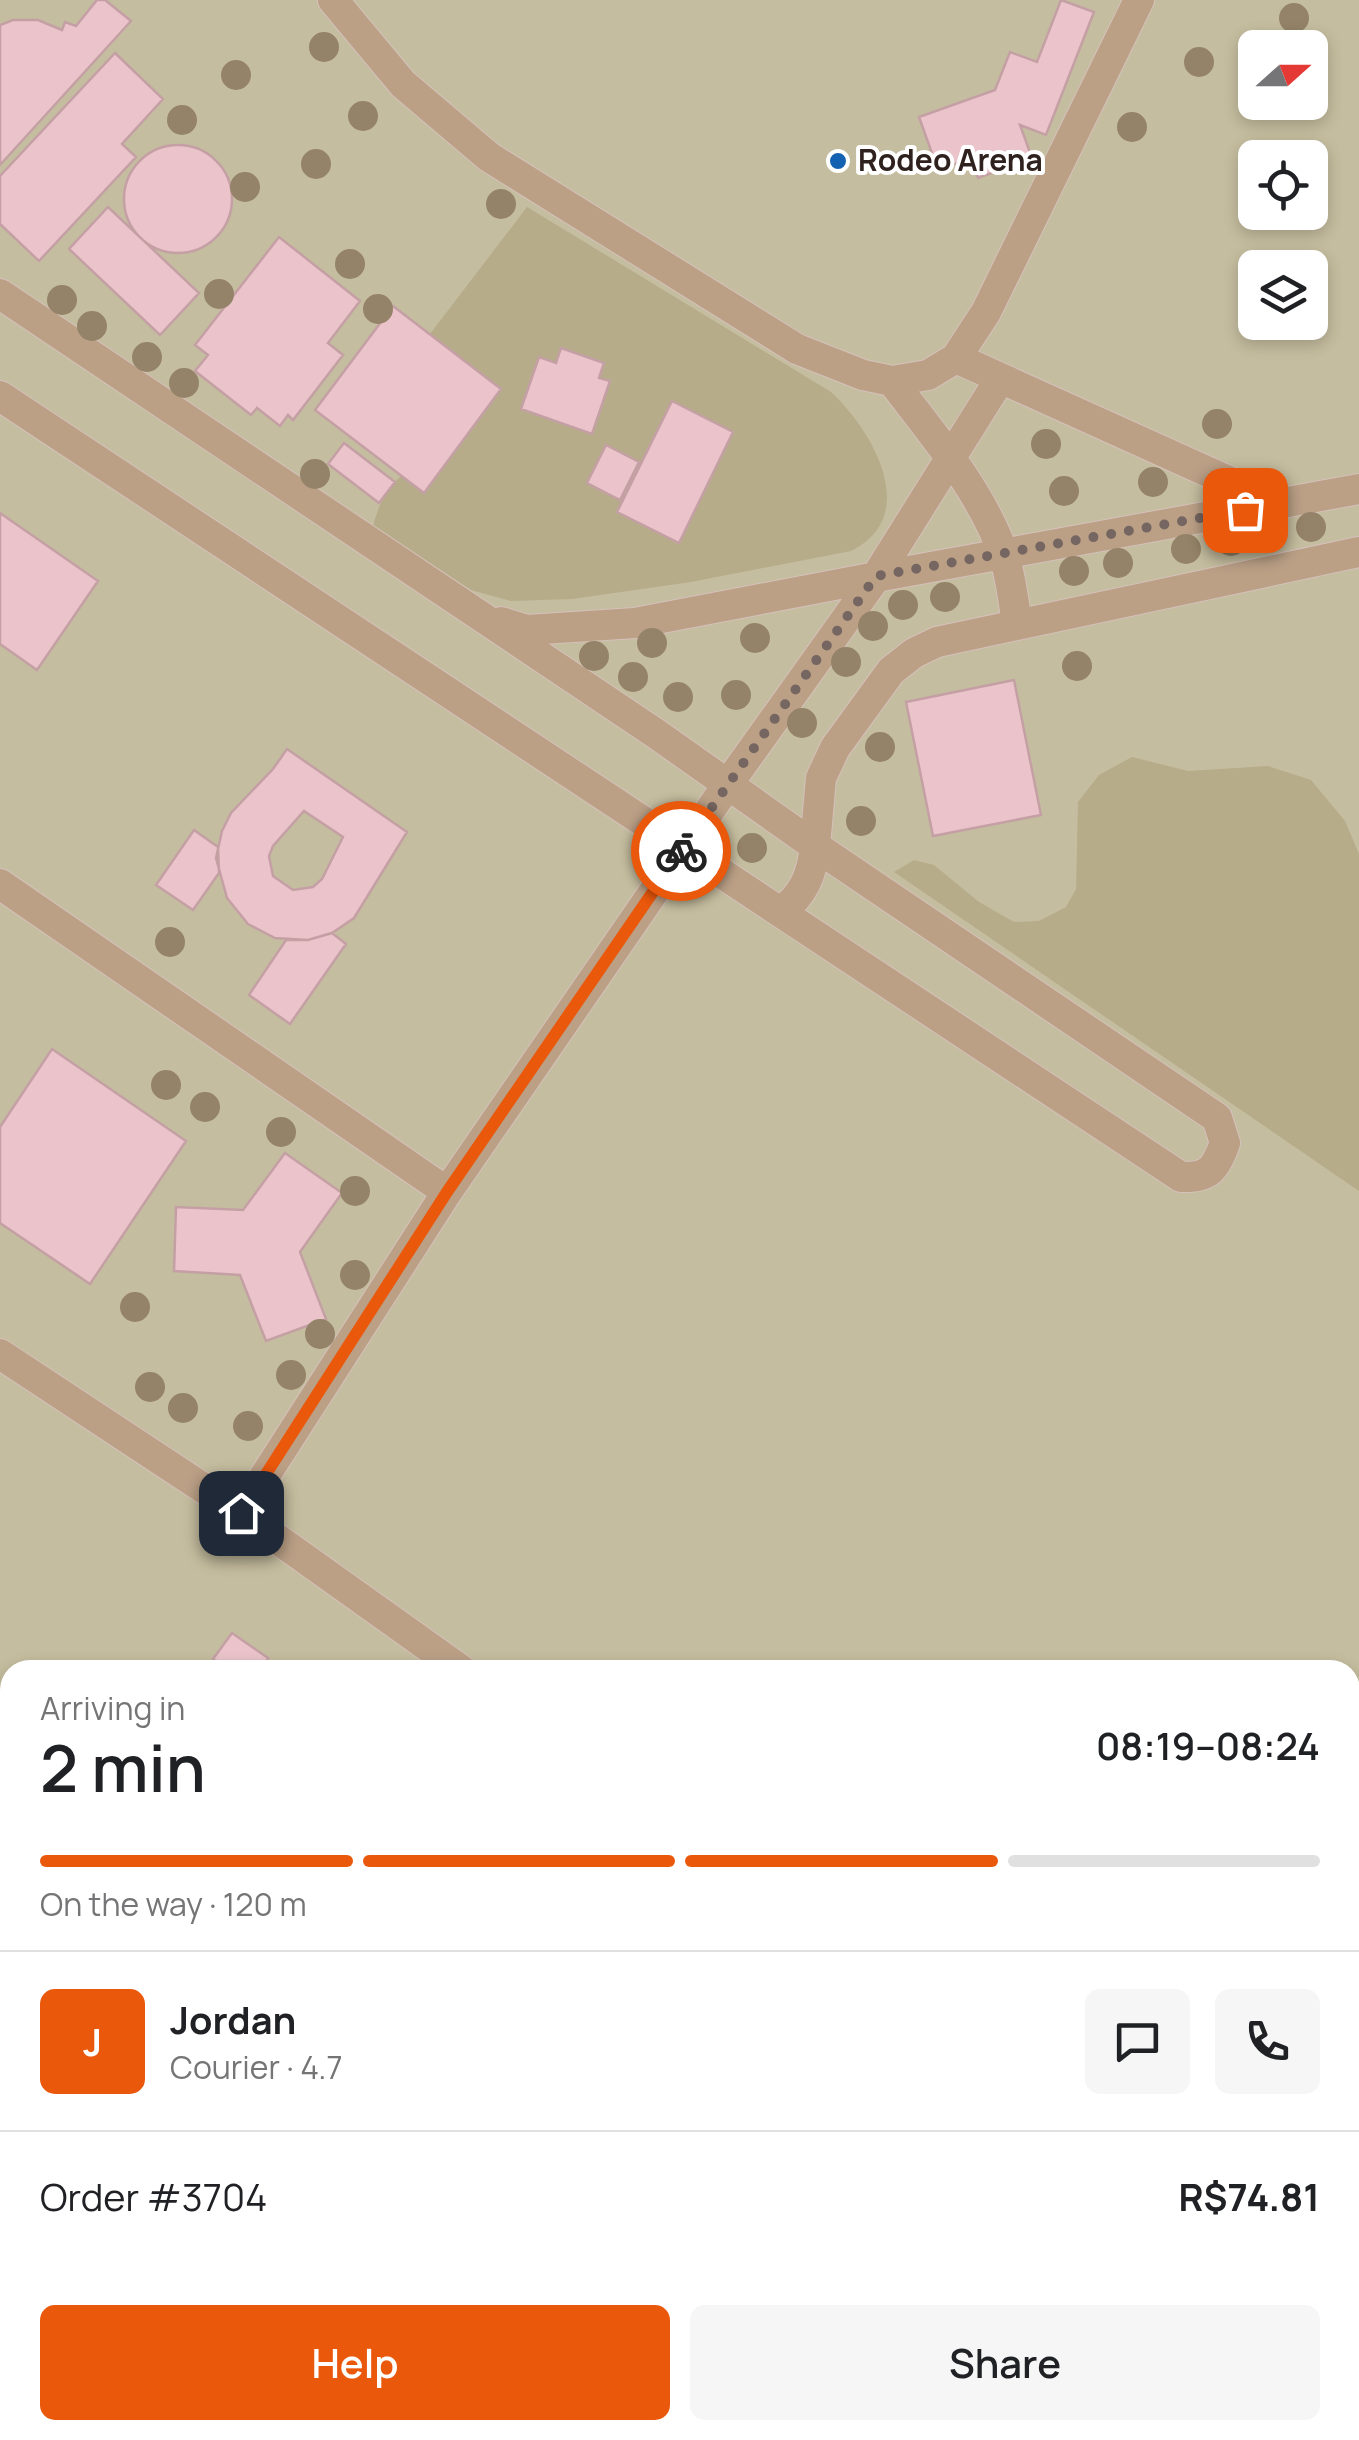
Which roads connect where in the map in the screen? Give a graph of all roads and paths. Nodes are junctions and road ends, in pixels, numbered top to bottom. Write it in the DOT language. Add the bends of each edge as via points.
graph roads {
  1 [pos="333,0"];
  2 [pos="1140,0"];
  3 [pos="0,294"];
  4 [pos="956,358"];
  5 [pos="1000,379"];
  6 [pos="892,381"];
  7 [pos="0,396"];
  8 [pos="950,457"];
  9 [pos="1358,496"];
  10 [pos="1279,504"];
  11 [pos="1359,552"];
  12 [pos="1004,555"];
  13 [pos="876,576"];
  14 [pos="479,614"];
  15 [pos="1018,623"];
  16 [pos="728,784"];
  17 [pos="816,846"];
  18 [pos="682,850"];
  19 [pos="0,884"];
  20 [pos="781,912"];
  21 [pos="447,1192"];
  22 [pos="0,1354"];
  23 [pos="241,1513"];
  24 [pos="447,1660"];
  1 -- 6 [label="lane" via="403,84 489,157 797,349"];
  2 -- 4 [label="lane" via="986,312"];
  3 -- 14 [label="lane"];
  4 -- 5 [label="lane"];
  4 -- 6 [label="lane" via="928,374"];
  5 -- 8 [label="lane"];
  5 -- 10 [label="lane"];
  6 -- 8 [label="lane"];
  7 -- 18 [label="lane"];
  8 -- 12 [label="lane"];
  8 -- 13 [label="lane"];
  9 -- 10 [label="lane"];
  10 -- 12 [label="lane"];
  11 -- 15 [label="lane"];
  12 -- 13 [label="lane"];
  12 -- 15 [label="lane"];
  13 -- 14 [label="lane" via="635,622 527,630"];
  13 -- 16 [label="lane"];
  14 -- 16 [label="lane"];
  15 -- 17 [label="lane" via="937,642 892,671 820,778"];
  16 -- 17 [label="lane"];
  16 -- 18 [label="lane"];
  17 -- 20 [label="lane" via="812,873"];
  17 -- 20 [label="lane" via="1217,1118 1226,1143 1216,1165 1201,1178 1181,1177"];
  18 -- 20 [label="lane"];
  18 -- 21 [label="lane"];
  19 -- 21 [label="lane"];
  21 -- 23 [label="lane"];
  22 -- 23 [label="lane"];
  23 -- 24 [label="lane"];
}
